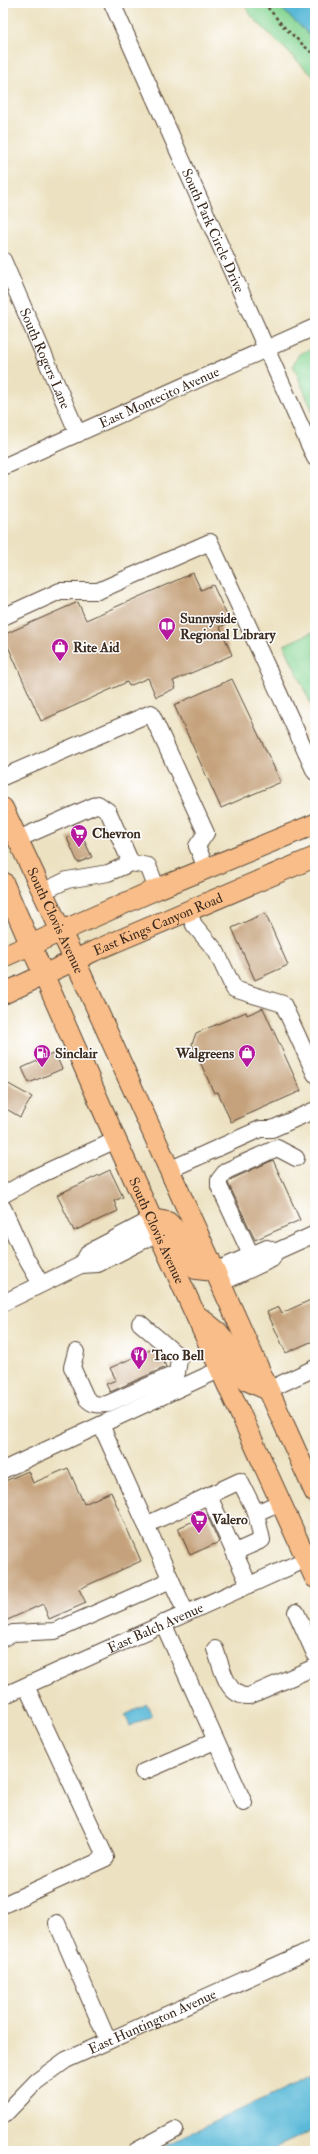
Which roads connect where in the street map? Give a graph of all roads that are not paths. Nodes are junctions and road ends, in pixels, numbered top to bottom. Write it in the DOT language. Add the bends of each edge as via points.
graph roads {
  1 [pos="112,3"];
  2 [pos="3,260"];
  3 [pos="315,327"];
  4 [pos="266,348"];
  5 [pos="78,434"];
  6 [pos="315,458"];
  7 [pos="3,467"];
  8 [pos="3,617"];
  9 [pos="315,772"];
  10 [pos="3,778"];
  11 [pos="3,808"];
  12 [pos="315,824"];
  13 [pos="18,839"];
  14 [pos="315,857"];
  15 [pos="131,863"];
  16 [pos="206,868"];
  17 [pos="3,882"];
  18 [pos="157,888"];
  19 [pos="42,892"];
  20 [pos="189,912"];
  21 [pos="60,930"];
  22 [pos="30,944"];
  23 [pos="3,957"];
  24 [pos="74,960"];
  25 [pos="43,975"];
  26 [pos="3,994"];
  27 [pos="315,1074"];
  28 [pos="315,1110"];
  29 [pos="116,1140"];
  30 [pos="296,1158"];
  31 [pos="170,1170"];
  32 [pos="3,1195"];
  33 [pos="3,1208"];
  34 [pos="155,1226"];
  35 [pos="315,1234"];
  36 [pos="275,1252"];
  37 [pos="251,1255"];
  38 [pos="218,1277"];
  39 [pos="41,1284"];
  40 [pos="3,1303"];
  41 [pos="194,1313"];
  42 [pos="140,1323"];
  43 [pos="76,1352"];
  44 [pos="315,1368"];
  45 [pos="221,1369"];
  46 [pos="268,1390"];
  47 [pos="101,1425"];
  48 [pos="3,1470"];
  49 [pos="315,1493"];
  50 [pos="209,1496"];
  51 [pos="281,1502"];
  52 [pos="256,1513"];
  53 [pos="146,1524"];
  54 [pos="235,1552"];
  55 [pos="311,1558"];
  56 [pos="315,1578"];
  57 [pos="171,1580"];
  58 [pos="249,1585"];
  59 [pos="296,1612"];
  60 [pos="186,1613"];
  61 [pos="163,1623"];
  62 [pos="3,1638"];
  63 [pos="215,1649"];
  64 [pos="315,1654"];
  65 [pos="315,1667"];
  66 [pos="26,1686"];
  67 [pos="3,1696"];
  68 [pos="215,1741"];
  69 [pos="143,1772"];
  70 [pos="244,1803"];
  71 [pos="3,1905"];
  72 [pos="57,1923"];
  73 [pos="315,1948"];
  74 [pos="108,2040"];
  75 [pos="3,2116"];
  76 [pos="175,2130"];
  77 [pos="136,2151"];
  1 -- 4 [label="street, South Park Circle Drive"];
  2 -- 5 [label="street, South Rogers Lane"];
  3 -- 4 [label="street, East Montecito Avenue"];
  4 -- 5 [label="street, East Montecito Avenue"];
  4 -- 6 [label="street, South Park Circle Drive"];
  5 -- 7 [label="street, East Montecito Avenue"];
  8 -- 9 [label="street" via="60,591 98,591 210,542"];
  10 -- 16 [label="street" via="151,713 206,833 197,846"];
  11 -- 13 [label="main road, South Clovis Avenue"];
  12 -- 16 [label="main road"];
  13 -- 15 [label="street" via="98,804 108,811"];
  13 -- 19 [label="main road, South Clovis Avenue"];
  14 -- 20 [label="main road, East Kings Canyon Road"];
  15 -- 18 [label="street" via="148,866"];
  15 -- 19 [label="street" via="108,872 67,880"];
  16 -- 18 [label="main road"];
  17 -- 22 [label="main road, South Clovis Avenue"];
  18 -- 21 [label="main road"];
  19 -- 21 [label="main road, South Clovis Avenue"];
  20 -- 24 [label="main road, East Kings Canyon Road"];
  20 -- 27 [label="street" via="194,925 216,951 234,989 283,1004"];
  21 -- 22 [label="main road"];
  21 -- 24 [label="main road, South Clovis Avenue"];
  22 -- 23 [label="main road"];
  22 -- 25 [label="main road, South Clovis Avenue"];
  24 -- 25 [label="main road, East Kings Canyon Road"];
  24 -- 31 [label="main road, South Clovis Avenue"];
  25 -- 26 [label="main road, East Kings Canyon Road"];
  25 -- 29 [label="main road, South Clovis Avenue"];
  28 -- 31 [label="street" via="272,1129 260,1129"];
  29 -- 32 [label="street" via="33,1178"];
  29 -- 34 [label="main road, South Clovis Avenue"];
  30 -- 37 [label="street" via="277,1148 226,1171 219,1180 219,1186"];
  31 -- 38 [label="main road, South Clovis Avenue"];
  33 -- 39 [label="street" via="23,1253"];
  34 -- 38 [label="main road" via="168,1222 176,1229 196,1269"];
  34 -- 39 [label="street" via="89,1252 81,1265"];
  34 -- 41 [label="main road, South Clovis Avenue"];
  35 -- 36 [label="street"];
  36 -- 37 [label="street" via="267,1248"];
  36 -- 38 [label="street" via="272,1259"];
  37 -- 38 [label="street"];
  38 -- 46 [label="main road, South Clovis Avenue"];
  39 -- 40 [label="street"];
  41 -- 45 [label="main road, South Clovis Avenue"];
  41 -- 46 [label="main road" via="218,1332 227,1344 240,1374 248,1381"];
  42 -- 43 [label="street" via="176,1354 180,1360 177,1373 107,1404 99,1405 86,1398 72,1367"];
  44 -- 46 [label="street"];
  45 -- 47 [label="street"];
  45 -- 51 [label="main road, South Clovis Avenue"];
  46 -- 49 [label="main road, South Clovis Avenue"];
  47 -- 48 [label="street"];
  47 -- 53 [label="street"];
  50 -- 52 [label="street" via="240,1481"];
  50 -- 53 [label="street"];
  50 -- 54 [label="street"];
  51 -- 52 [label="street"];
  51 -- 55 [label="main road, South Clovis Avenue"];
  52 -- 54 [label="street" via="262,1540"];
  53 -- 57 [label="street"];
  54 -- 58 [label="street"];
  55 -- 56 [label="main road, South Clovis Avenue"];
  55 -- 58 [label="street, East Balch Avenue"];
  57 -- 60 [label="street"];
  57 -- 62 [label="street" via="55,1631 13,1633"];
  58 -- 60 [label="street, East Balch Avenue"];
  59 -- 64 [label="street"];
  60 -- 61 [label="street, East Balch Avenue"];
  61 -- 66 [label="street, East Balch Avenue"];
  61 -- 68 [label="street"];
  63 -- 65 [label="street" via="230,1689 242,1697"];
  66 -- 67 [label="street, East Balch Avenue"];
  66 -- 71 [label="street" via="106,1858"];
  68 -- 69 [label="street"];
  68 -- 70 [label="street"];
  72 -- 74 [label="street"];
  73 -- 74 [label="street, East Huntington Avenue"];
  74 -- 75 [label="street, East Huntington Avenue" via="50,2070"];
  76 -- 77 [label="street"];
}
